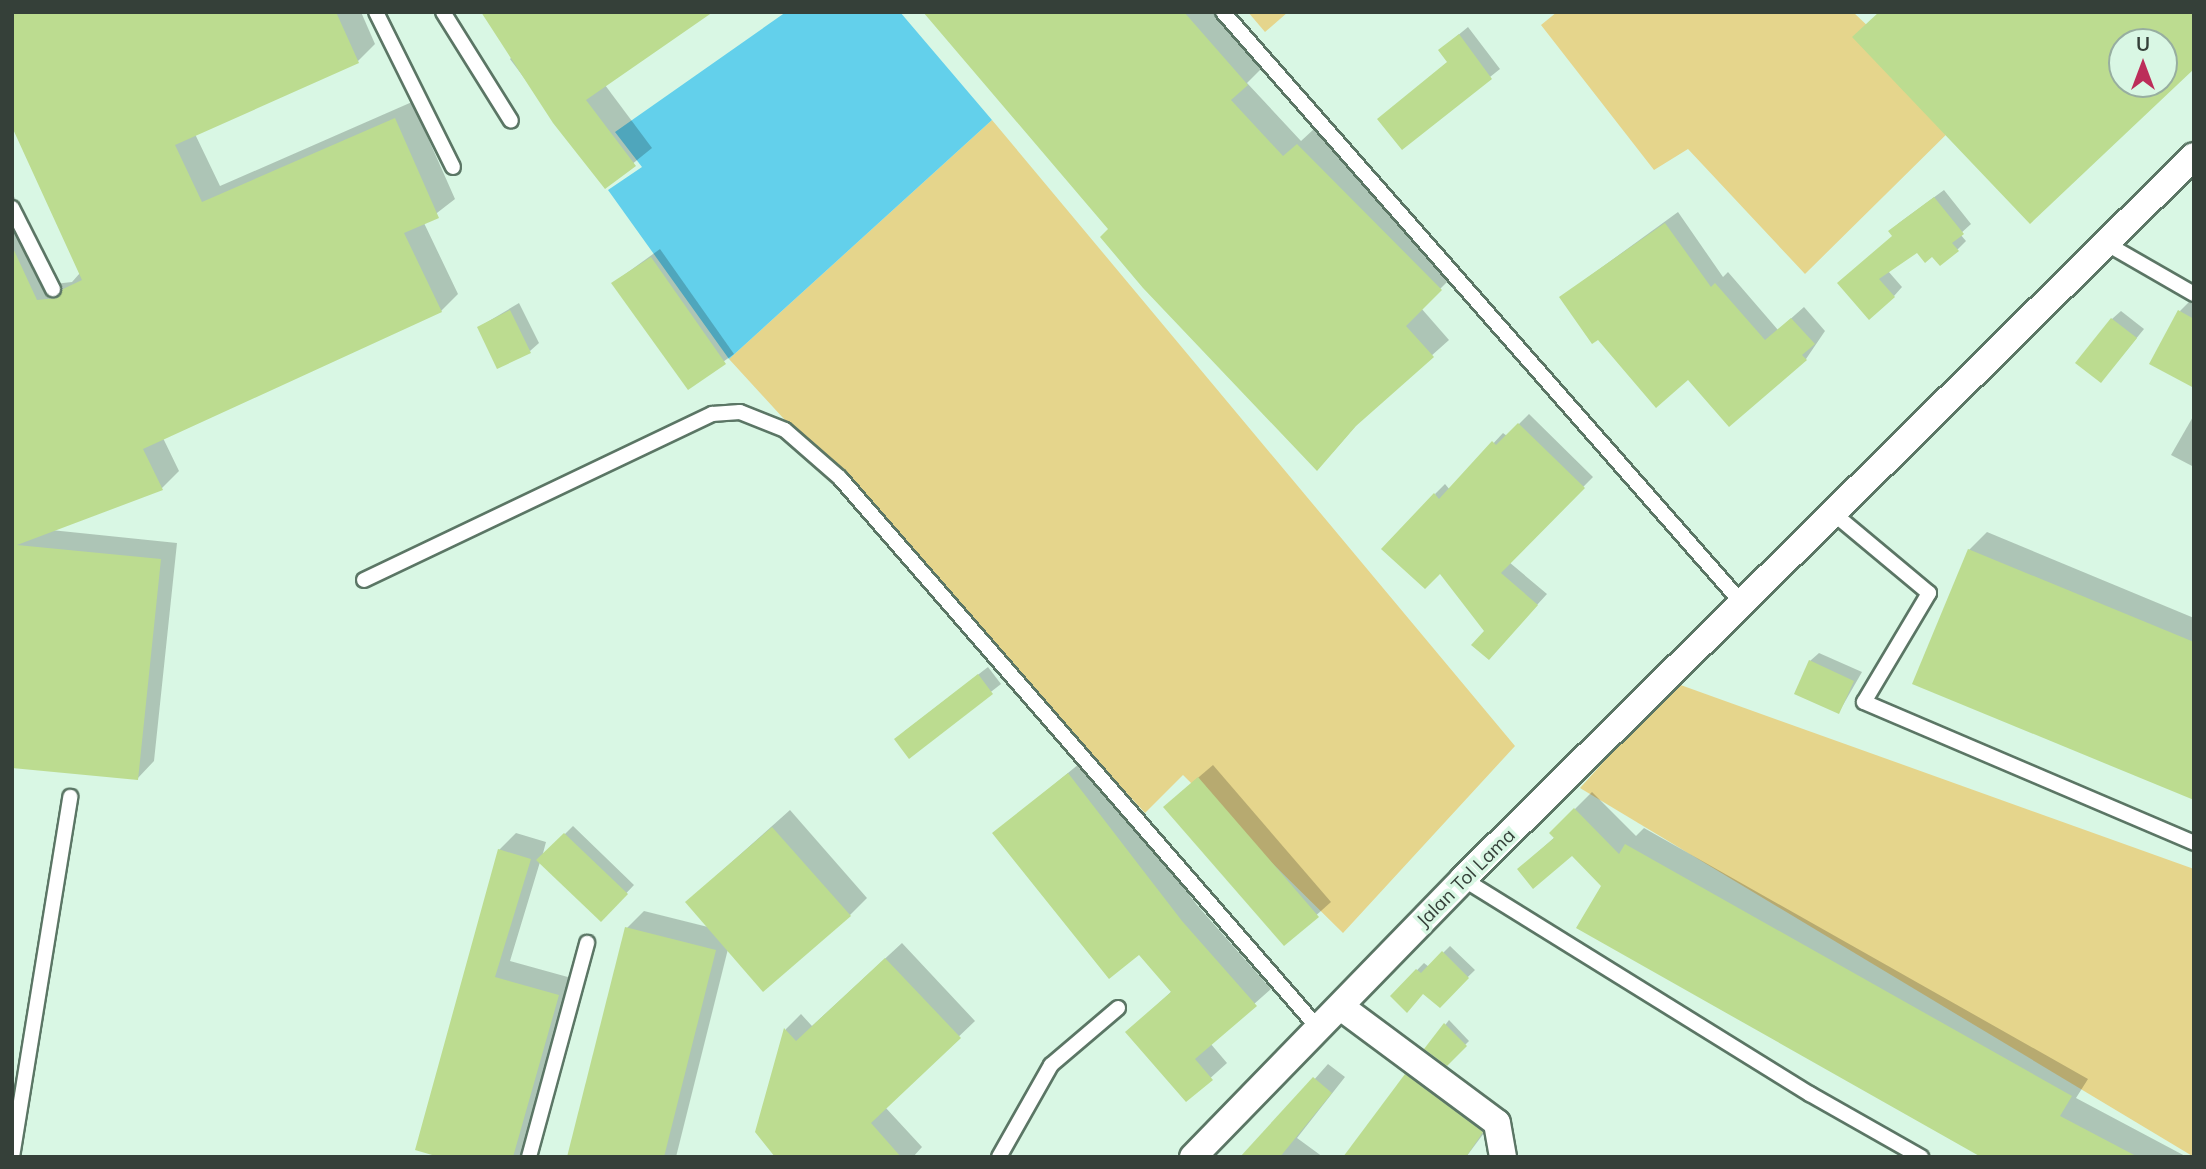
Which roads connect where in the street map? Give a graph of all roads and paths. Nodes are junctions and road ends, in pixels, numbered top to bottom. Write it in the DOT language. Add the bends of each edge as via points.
graph roads {
  1 [pos="376,12"];
  2 [pos="443,12"];
  3 [pos="1223,12"];
  4 [pos="511,121"];
  5 [pos="2194,156"];
  6 [pos="453,167"];
  7 [pos="12,208"];
  8 [pos="2107,244"];
  9 [pos="53,289"];
  10 [pos="2194,294"];
  11 [pos="1833,513"];
  12 [pos="364,580"];
  13 [pos="1742,603"];
  14 [pos="70,797"];
  15 [pos="2194,843"];
  16 [pos="1463,879"];
  17 [pos="587,943"];
  18 [pos="1118,1007"];
  19 [pos="1341,1007"];
  20 [pos="1319,1029"];
  21 [pos="12,1157"];
  22 [pos="529,1157"];
  23 [pos="999,1157"];
  24 [pos="1192,1157"];
  25 [pos="1503,1157"];
  26 [pos="1921,1157"];
  1 -- 6 [label="lane"];
  2 -- 4 [label="lane"];
  3 -- 13 [label="lane"];
  5 -- 8 [label="street, Jalan Tol Lama"];
  7 -- 9 [label="lane"];
  8 -- 10 [label="lane"];
  8 -- 11 [label="street, Jalan Tol Lama"];
  11 -- 13 [label="street, Jalan Tol Lama"];
  11 -- 15 [label="lane" via="1928,593 1864,702"];
  12 -- 20 [label="lane" via="712,414 740,412 785,430 840,478"];
  13 -- 16 [label="street, Jalan Tol Lama"];
  14 -- 21 [label="lane"];
  16 -- 19 [label="street, Jalan Tol Lama"];
  16 -- 26 [label="lane" via="1810,1094"];
  17 -- 22 [label="lane"];
  18 -- 23 [label="lane" via="1051,1065"];
  19 -- 20 [label="street, Jalan Tol Lama"];
  19 -- 25 [label="street" via="1497,1122"];
  20 -- 24 [label="street, Jalan Tol Lama"];
}
